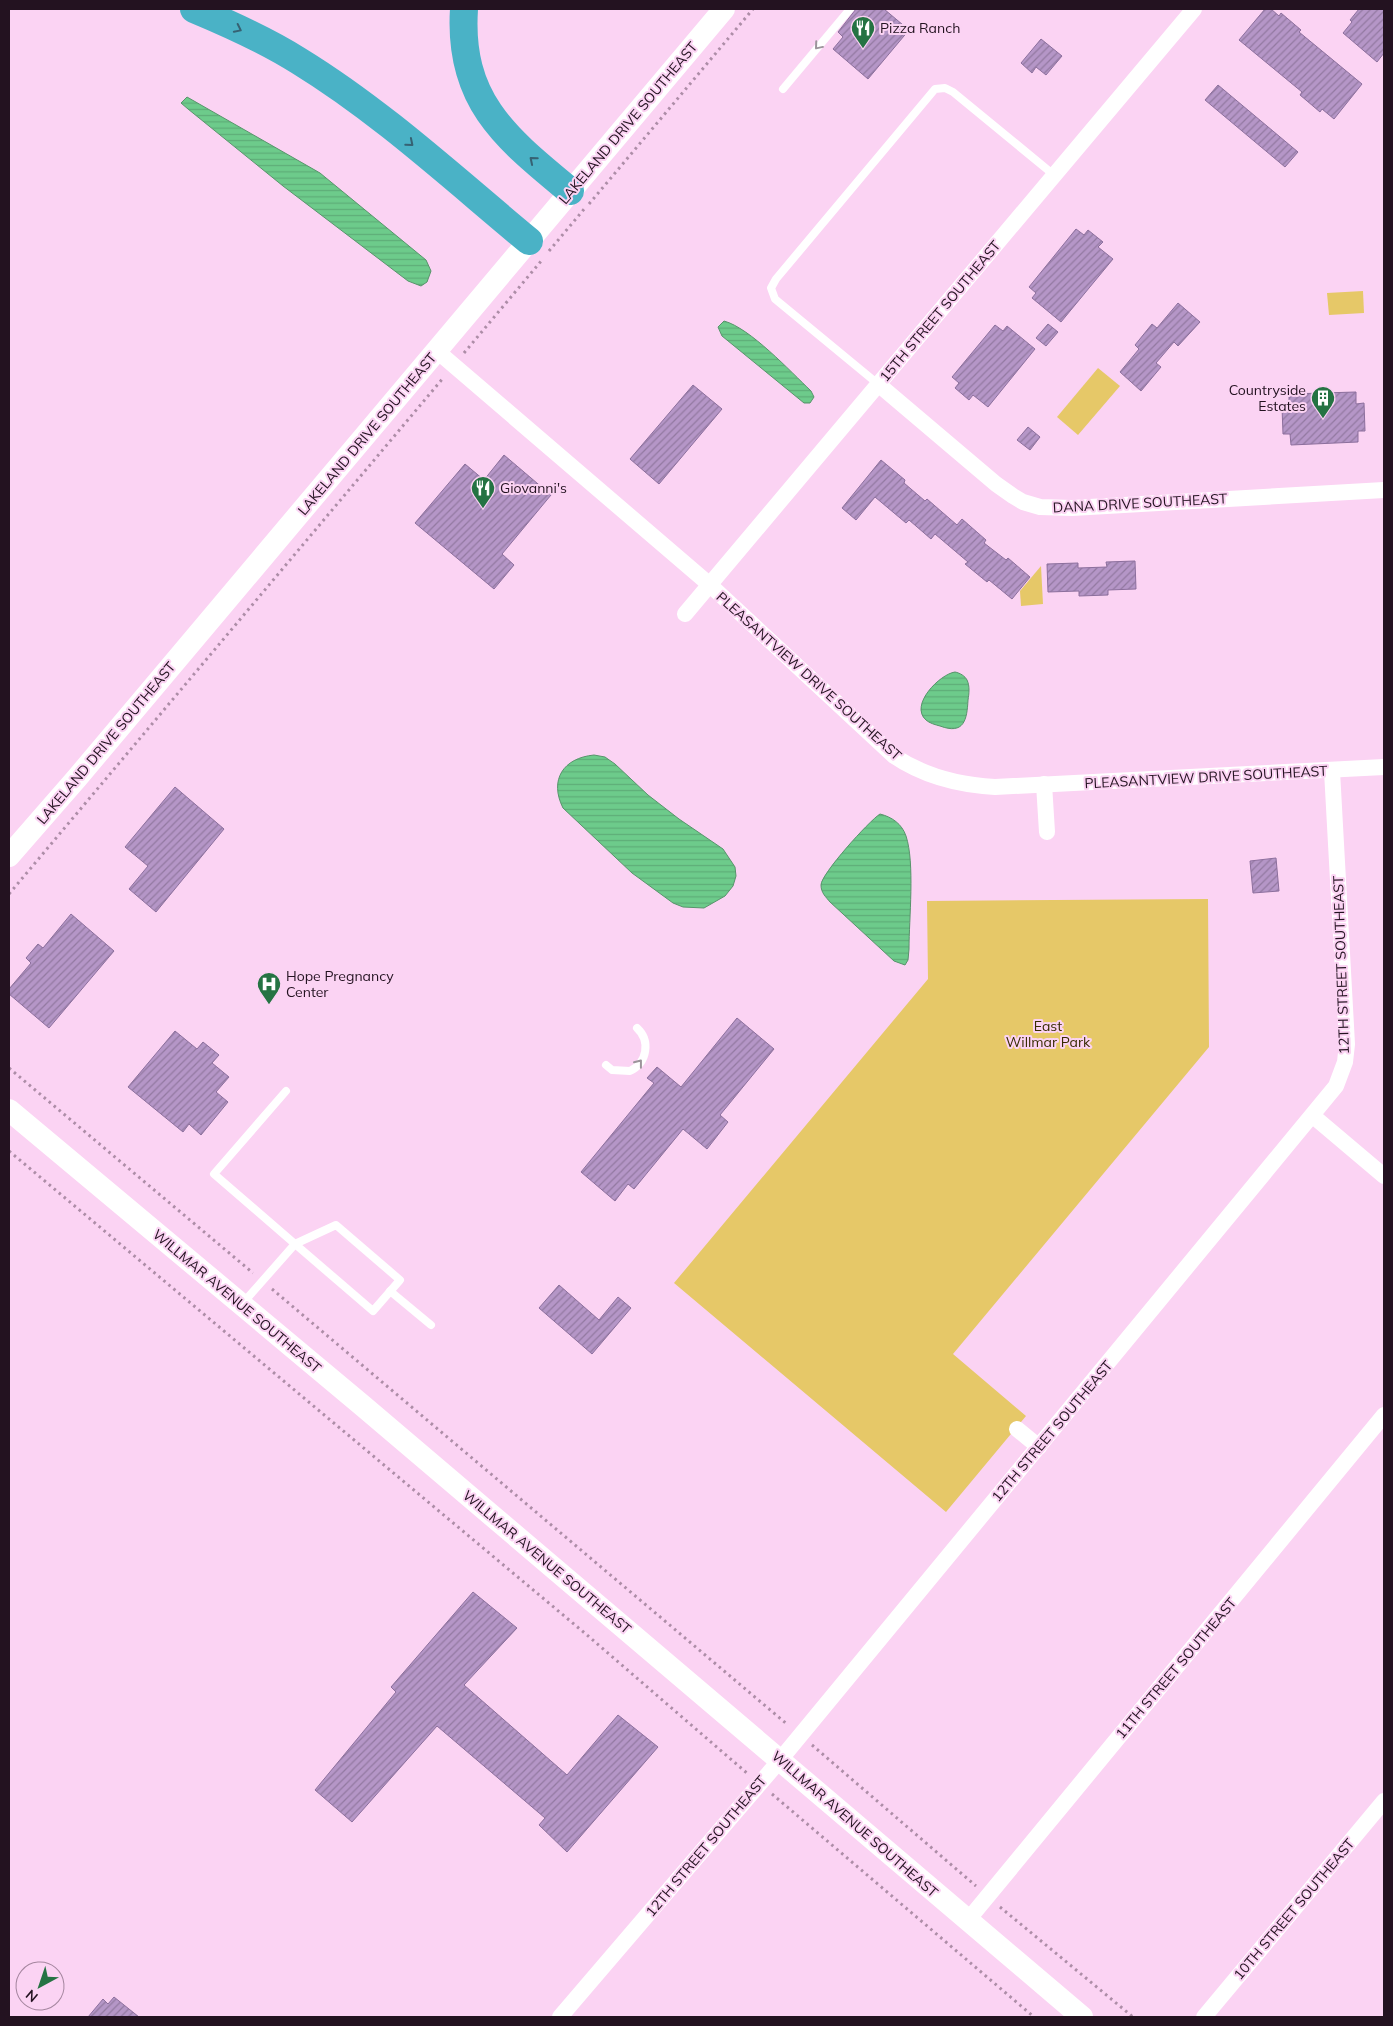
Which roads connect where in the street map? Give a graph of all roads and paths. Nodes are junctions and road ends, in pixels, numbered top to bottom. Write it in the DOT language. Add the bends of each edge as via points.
graph roads {
  1 [pos="194,9"];
  2 [pos="464,9"];
  3 [pos="724,9"];
  4 [pos="753,9"];
  5 [pos="850,9"];
  6 [pos="1194,9"];
  7 [pos="783,89"];
  8 [pos="1054,175"];
  9 [pos="570,191"];
  10 [pos="529,241"];
  11 [pos="445,359"];
  12 [pos="878,384"];
  13 [pos="1384,490"];
  14 [pos="710,585"];
  15 [pos="685,614"];
  16 [pos="1384,768"];
  17 [pos="1332,771"];
  18 [pos="1044,784"];
  19 [pos="1046,832"];
  20 [pos="9,856"];
  21 [pos="9,894"];
  22 [pos="637,1028"];
  23 [pos="606,1065"];
  24 [pos="9,1068"];
  25 [pos="286,1091"];
  26 [pos="11,1112"];
  27 [pos="1313,1116"];
  28 [pos="9,1151"];
  29 [pos="1384,1176"];
  30 [pos="295,1244"];
  31 [pos="262,1281"];
  32 [pos="390,1291"];
  33 [pos="242,1305"];
  34 [pos="430,1325"];
  35 [pos="1384,1415"];
  36 [pos="1017,1429"];
  37 [pos="1039,1447"];
  38 [pos="800,1735"];
  39 [pos="780,1760"];
  40 [pos="760,1784"];
  41 [pos="1384,1801"];
  42 [pos="987,1896"];
  43 [pos="968,1920"];
  44 [pos="560,2017"];
  45 [pos="1034,2017"];
  46 [pos="1082,2017"];
  47 [pos="1133,2017"];
  48 [pos="1204,2017"];
  1 -- 10 [label="highway, one-way" via="298,60 336,85"];
  9 -- 2 [label="highway, one-way" via="507,136 483,104 467,60"];
  3 -- 9 [label="main road, LAKELAND DRIVE SOUTHEAST"];
  4 -- 11 [label="path"];
  5 -- 7 [label="lane, one-way"];
  6 -- 8 [label="street, 15TH STREET SOUTHEAST"];
  8 -- 12 [label="street, 15TH STREET SOUTHEAST"];
  8 -- 12 [label="lane" via="953,92 945,88 935,89 771,288 775,299"];
  9 -- 10 [label="main road, LAKELAND DRIVE SOUTHEAST"];
  10 -- 11 [label="main road, LAKELAND DRIVE SOUTHEAST"];
  11 -- 14 [label="street, PLEASANTVIEW DRIVE SOUTHEAST"];
  11 -- 20 [label="main road, LAKELAND DRIVE SOUTHEAST"];
  11 -- 21 [label="path"];
  12 -- 13 [label="street, DANA DRIVE SOUTHEAST" via="996,484 1023,502 1040,507 1072,508"];
  12 -- 14 [label="street, 15TH STREET SOUTHEAST"];
  14 -- 15 [label="street, 15TH STREET SOUTHEAST"];
  14 -- 18 [label="street, PLEASANTVIEW DRIVE SOUTHEAST" via="880,744 908,766 938,778 975,786"];
  16 -- 17 [label="street, PLEASANTVIEW DRIVE SOUTHEAST"];
  17 -- 18 [label="street, PLEASANTVIEW DRIVE SOUTHEAST"];
  17 -- 27 [label="street, 12TH STREET SOUTHEAST" via="1346,1044 1341,1076"];
  18 -- 19 [label="street"];
  23 -- 22 [label="lane, one-way" via="612,1070 630,1071 640,1065 645,1050 643,1036"];
  24 -- 31 [label="path"];
  25 -- 30 [label="lane" via="214,1174"];
  26 -- 33 [label="main road, WILLMAR AVENUE SOUTHEAST"];
  27 -- 29 [label="street"];
  27 -- 37 [label="street, 12TH STREET SOUTHEAST"];
  28 -- 40 [label="path"];
  30 -- 31 [label="lane"];
  30 -- 32 [label="lane" via="373,1310"];
  30 -- 32 [label="lane" via="336,1225 400,1280"];
  31 -- 33 [label="lane"];
  31 -- 38 [label="path"];
  32 -- 34 [label="lane"];
  33 -- 39 [label="main road, WILLMAR AVENUE SOUTHEAST"];
  35 -- 42 [label="street, 11TH STREET SOUTHEAST"];
  36 -- 37 [label="street"];
  37 -- 38 [label="street, 12TH STREET SOUTHEAST"];
  38 -- 39 [label="street, 12TH STREET SOUTHEAST"];
  38 -- 42 [label="path"];
  39 -- 40 [label="street, 12TH STREET SOUTHEAST"];
  39 -- 43 [label="main road, WILLMAR AVENUE SOUTHEAST"];
  40 -- 44 [label="street, 12TH STREET SOUTHEAST"];
  40 -- 45 [label="path"];
  41 -- 48 [label="street, 10TH STREET SOUTHEAST"];
  42 -- 43 [label="street, 11TH STREET SOUTHEAST"];
  42 -- 47 [label="path"];
  43 -- 46 [label="main road, WILLMAR AVENUE SOUTHEAST"];
}
